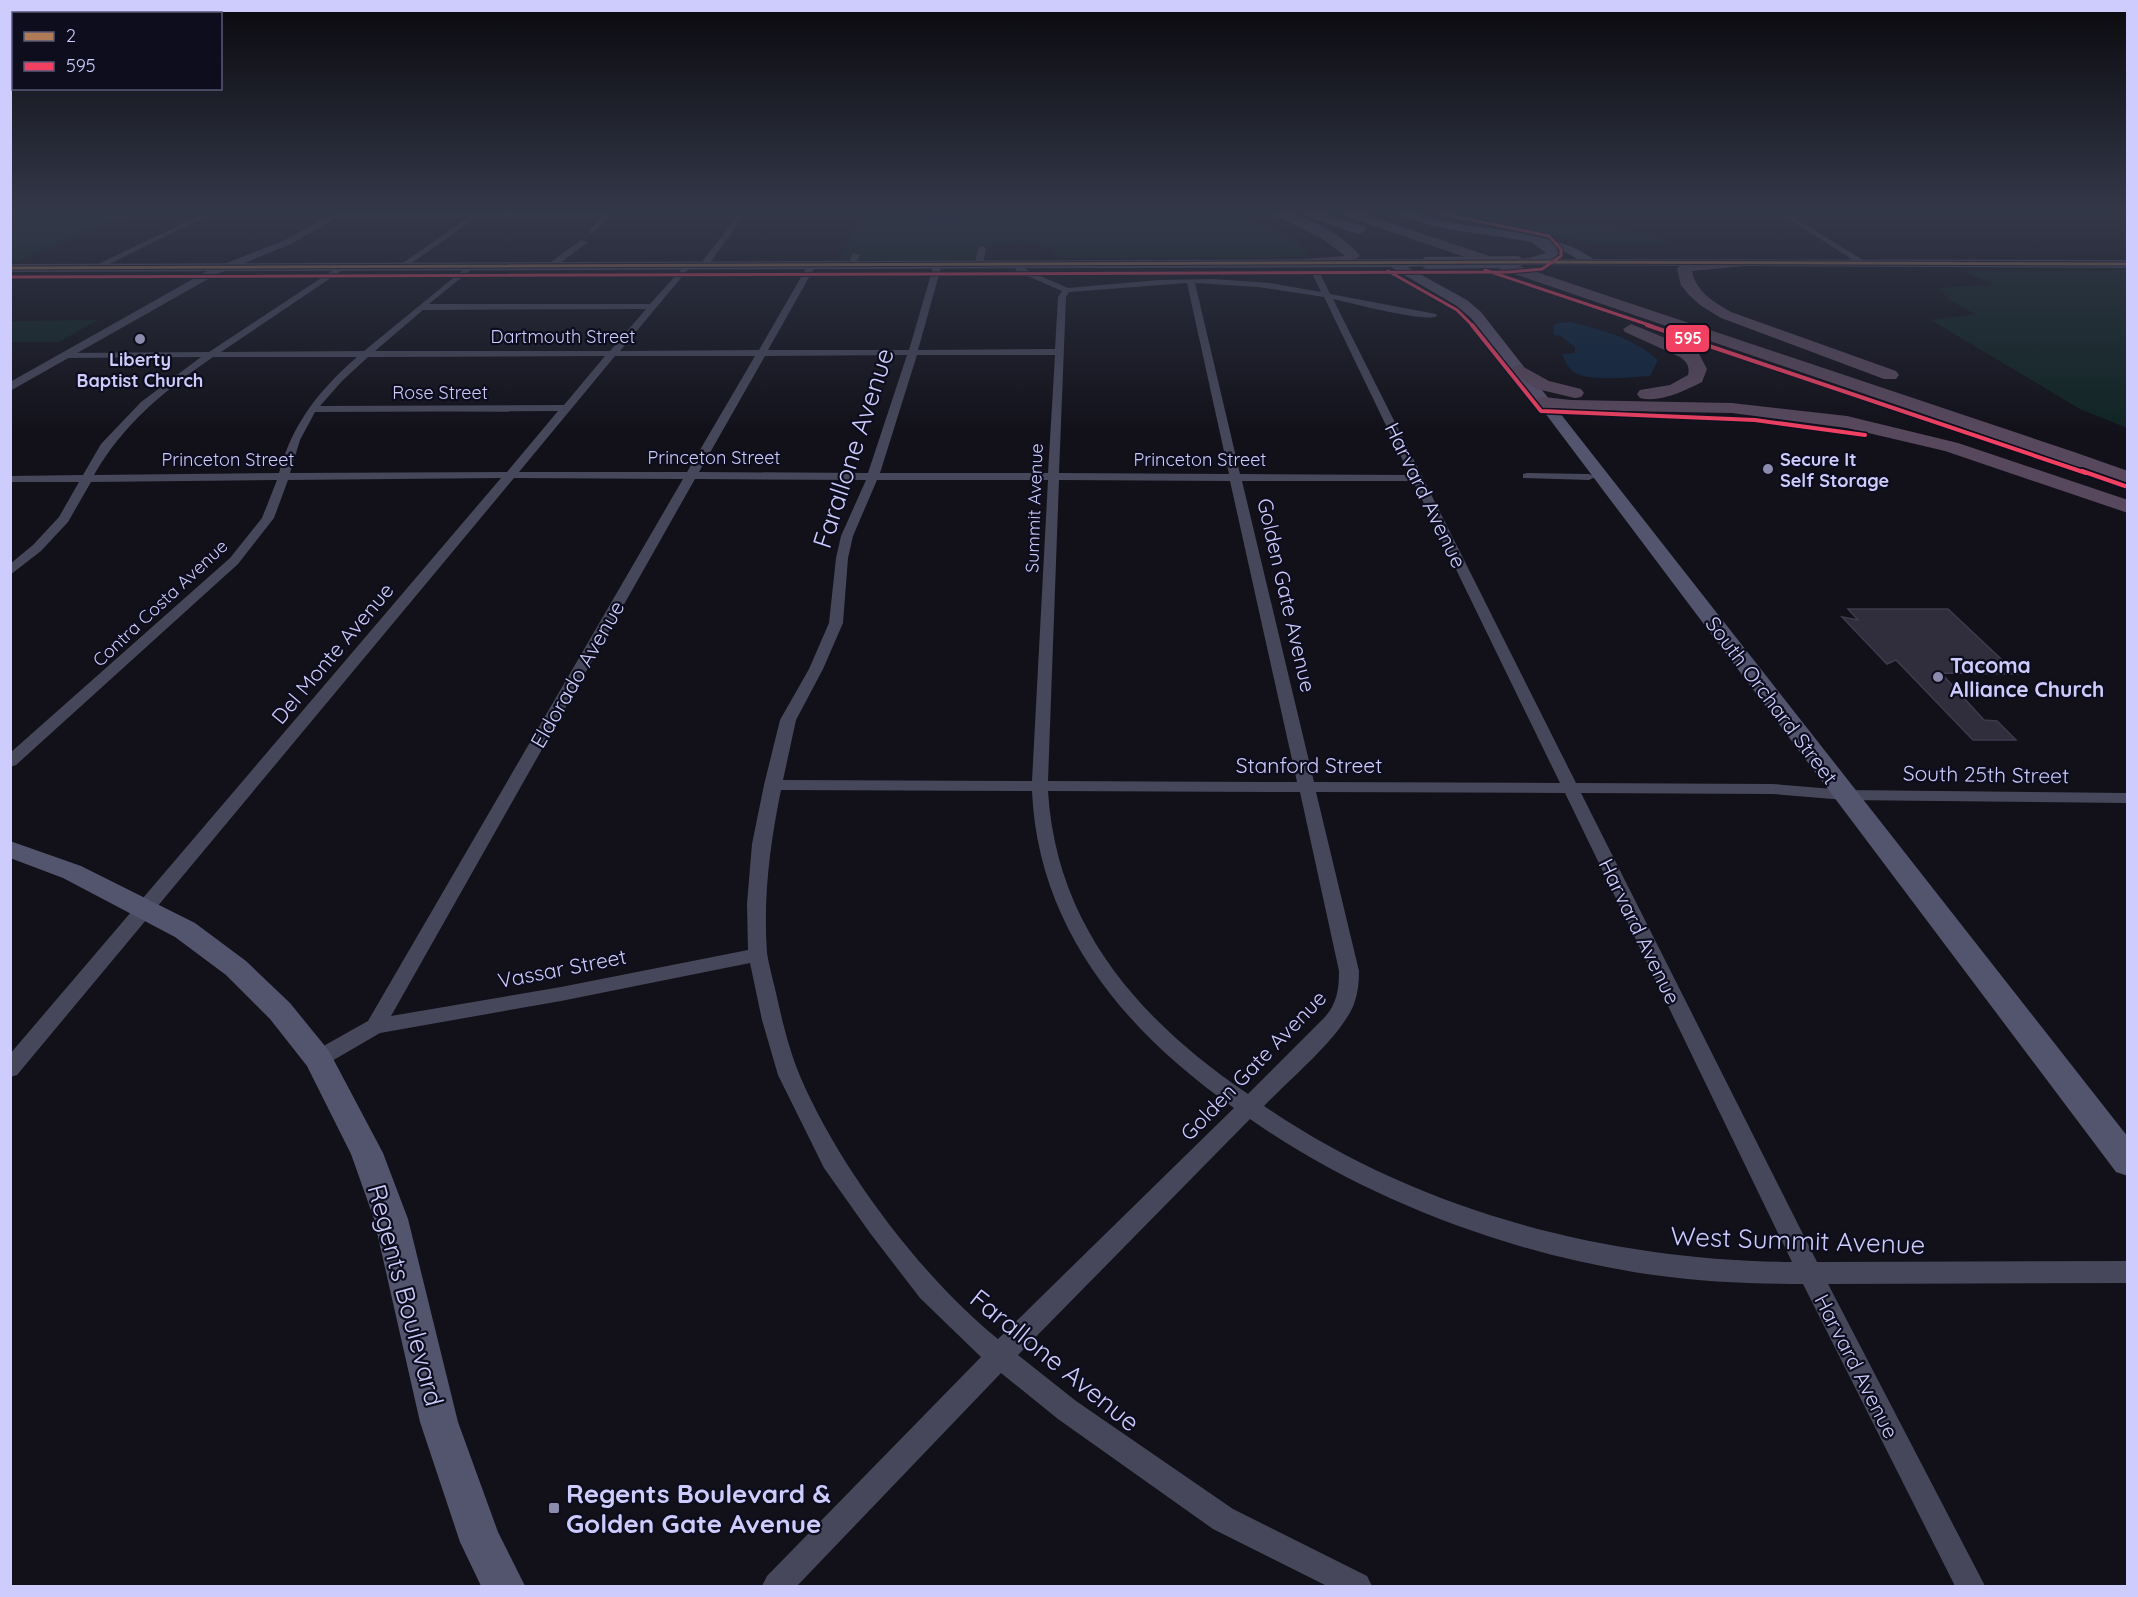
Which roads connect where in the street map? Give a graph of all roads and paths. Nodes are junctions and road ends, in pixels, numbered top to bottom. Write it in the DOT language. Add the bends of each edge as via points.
graph roads {
  1 [pos="190,286"];
  2 [pos="313,286"];
  3 [pos="447,286"];
  4 [pos="670,286"];
  5 [pos="800,286"];
  6 [pos="932,286"];
  7 [pos="1056,286"];
  8 [pos="1128,286"];
  9 [pos="1191,286"];
  10 [pos="1266,286"];
  11 [pos="1323,286"];
  12 [pos="1433,286"];
  13 [pos="1504,286"];
  14 [pos="1514,286"];
  15 [pos="1584,286"];
  16 [pos="1689,286"];
  17 [pos="1067,290"];
  18 [pos="1328,296"];
  19 [pos="654,306"];
  20 [pos="421,307"];
  21 [pos="1433,316"];
  22 [pos="615,352"];
  23 [pos="763,352"];
  24 [pos="913,352"];
  25 [pos="1059,352"];
  26 [pos="366,354"];
  27 [pos="66,355"];
  28 [pos="211,355"];
  29 [pos="1520,370"];
  30 [pos="1903,380"];
  31 [pos="10,387"];
  32 [pos="1610,396"];
  33 [pos="1540,397"];
  34 [pos="1665,406"];
  35 [pos="568,408"];
  36 [pos="312,409"];
  37 [pos="1564,428"];
  38 [pos="2060,436"];
  39 [pos="2116,456"];
  40 [pos="509,475"];
  41 [pos="691,476"];
  42 [pos="872,476"];
  43 [pos="1053,476"];
  44 [pos="1527,476"];
  45 [pos="282,477"];
  46 [pos="1236,477"];
  47 [pos="1589,477"];
  48 [pos="87,478"];
  49 [pos="1418,478"];
  50 [pos="2127,478"];
  51 [pos="10,479"];
  52 [pos="1609,487"];
  53 [pos="2122,500"];
  54 [pos="10,571"];
  55 [pos="10,762"];
  56 [pos="772,785"];
  57 [pos="1040,787"];
  58 [pos="1306,787"];
  59 [pos="1569,788"];
  60 [pos="1845,795"];
  61 [pos="2127,798"];
  62 [pos="10,849"];
  63 [pos="145,909"];
  64 [pos="758,955"];
  65 [pos="375,1026"];
  66 [pos="318,1059"];
  67 [pos="10,1069"];
  68 [pos="1246,1107"];
  69 [pos="2127,1162"];
  70 [pos="2127,1272"];
  71 [pos="1810,1273"];
  72 [pos="999,1356"];
  73 [pos="504,1587"];
  74 [pos="777,1587"];
  75 [pos="1358,1587"];
  76 [pos="1970,1587"];
  1 -- 27 [label="street"];
  2 -- 28 [label="street"];
  3 -- 20 [label="street, Contra Costa Avenue"];
  4 -- 19 [label="street, Del Monte Avenue"];
  5 -- 23 [label="street, Eldorado Avenue"];
  6 -- 24 [label="street, Farallone Avenue"];
  7 -- 17 [label="street"];
  8 -- 17 [label="street"];
  9 -- 46 [label="street, Golden Gate Avenue"];
  10 -- 18 [label="street"];
  11 -- 18 [label="street, Harvard Avenue"];
  12 -- 29 [label="main road, South Orchard Street" via="1476,315"];
  13 -- 32 [label="highway" via="1658,340 1686,353 1696,363 1698,376 1683,386 1658,393"];
  14 -- 53 [label="highway" via="1741,356 2052,462"];
  15 -- 50 [label="highway"];
  16 -- 30 [label="highway" via="1703,302 1726,315"];
  17 -- 25 [label="street, Summit Avenue" via="1062,297"];
  18 -- 21 [label="street"];
  18 -- 49 [label="street, Harvard Avenue"];
  19 -- 20 [label="street"];
  19 -- 22 [label="street, Del Monte Avenue"];
  20 -- 26 [label="street, Contra Costa Avenue"];
  22 -- 23 [label="street, Dartmouth Street"];
  22 -- 26 [label="street, Dartmouth Street"];
  22 -- 35 [label="street, Del Monte Avenue"];
  23 -- 24 [label="street, Dartmouth Street"];
  23 -- 41 [label="street, Eldorado Avenue"];
  24 -- 25 [label="street, Dartmouth Street"];
  24 -- 42 [label="street, Farallone Avenue"];
  25 -- 43 [label="street, Summit Avenue"];
  26 -- 28 [label="street, Dartmouth Street"];
  26 -- 36 [label="street, Contra Costa Avenue"];
  27 -- 28 [label="street, Dartmouth Street"];
  27 -- 31 [label="street"];
  28 -- 48 [label="street" via="131,418 105,447"];
  29 -- 32 [label="highway" via="1554,389"];
  29 -- 33 [label="main road, South Orchard Street"];
  32 -- 33 [label="highway"];
  33 -- 34 [label="highway" via="1571,405"];
  33 -- 37 [label="main road, South Orchard Street"];
  33 -- 47 [label="main road" via="1528,397"];
  34 -- 37 [label="highway" via="1582,414"];
  34 -- 53 [label="highway" via="1767,411 1878,429 1951,447"];
  35 -- 36 [label="street, Rose Street"];
  35 -- 40 [label="street, Del Monte Avenue"];
  36 -- 45 [label="street, Contra Costa Avenue" via="297,435"];
  37 -- 52 [label="main road, South Orchard Street"];
  38 -- 39 [label="highway"];
  40 -- 41 [label="street, Princeton Street"];
  40 -- 45 [label="street, Princeton Street"];
  40 -- 63 [label="street, Del Monte Avenue"];
  41 -- 42 [label="street, Princeton Street"];
  41 -- 65 [label="street, Eldorado Avenue"];
  42 -- 43 [label="street, Princeton Street"];
  42 -- 56 [label="street, Farallone Avenue" via="847,536 836,623 788,720"];
  43 -- 46 [label="street, Princeton Street"];
  43 -- 57 [label="street, Summit Avenue"];
  44 -- 47 [label="street"];
  45 -- 48 [label="street, Princeton Street"];
  45 -- 55 [label="street, Contra Costa Avenue" via="267,518 234,561"];
  46 -- 49 [label="street, Princeton Street"];
  46 -- 58 [label="street, Golden Gate Avenue"];
  47 -- 52 [label="main road"];
  48 -- 51 [label="street, Princeton Street"];
  48 -- 54 [label="street" via="58,526"];
  49 -- 59 [label="street, Harvard Avenue"];
  52 -- 60 [label="main road, South Orchard Street"];
  56 -- 57 [label="street, Stanford Street"];
  56 -- 64 [label="street, Farallone Avenue" via="761,844 756,904"];
  57 -- 58 [label="street, Stanford Street"];
  57 -- 68 [label="street, West Summit Avenue" via="1044,839 1056,881 1066,909 1089,950 1119,992 1153,1029"];
  58 -- 59 [label="street, Stanford Street"];
  58 -- 68 [label="street, Golden Gate Avenue" via="1349,971 1350,992 1340,1014"];
  59 -- 60 [label="street, Stanford Street" via="1773,789"];
  59 -- 71 [label="street, Harvard Avenue"];
  60 -- 61 [label="street, South 25th Street"];
  60 -- 69 [label="main road, South Orchard Street"];
  62 -- 63 [label="main road, Regents Boulevard" via="72,872"];
  63 -- 66 [label="main road, Regents Boulevard" via="185,930 236,968 279,1011"];
  63 -- 67 [label="street, Del Monte Avenue"];
  64 -- 65 [label="street, Vassar Street"];
  64 -- 72 [label="street, Farallone Avenue" via="789,1075 832,1161 929,1290"];
  65 -- 66 [label="street"];
  66 -- 73 [label="main road, Regents Boulevard" via="367,1154 391,1219 439,1422 481,1542"];
  68 -- 71 [label="street, West Summit Avenue" via="1369,1176 1492,1226 1573,1249 1650,1264 1714,1271"];
  68 -- 72 [label="street, Golden Gate Avenue"];
  70 -- 71 [label="street, West Summit Avenue"];
  71 -- 76 [label="street, Harvard Avenue"];
  72 -- 74 [label="street, Golden Gate Avenue"];
  72 -- 75 [label="street, Farallone Avenue" via="1076,1417 1223,1519"];
}
